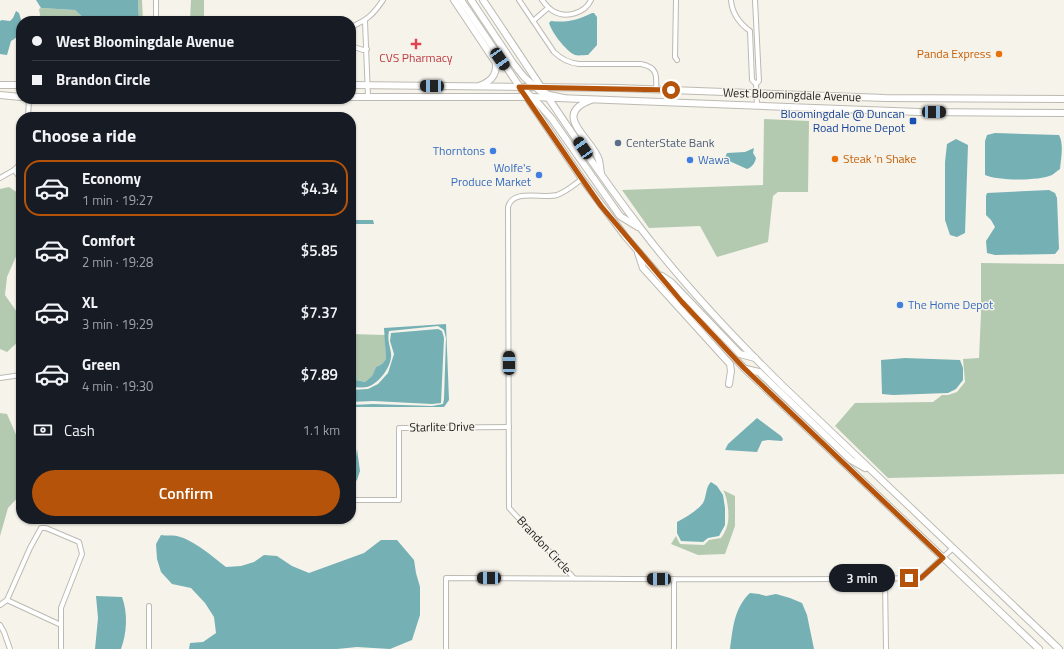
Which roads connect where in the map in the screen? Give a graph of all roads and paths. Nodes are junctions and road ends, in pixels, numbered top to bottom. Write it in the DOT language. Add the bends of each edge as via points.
graph roads {
  1 [pos="156,0"];
  2 [pos="383,0"];
  3 [pos="454,0"];
  4 [pos="461,0"];
  5 [pos="471,0"];
  6 [pos="483,0"];
  7 [pos="519,0"];
  8 [pos="542,0"];
  9 [pos="591,0"];
  10 [pos="676,0"];
  11 [pos="731,0"];
  12 [pos="755,0"];
  13 [pos="548,8"];
  14 [pos="156,16"];
  15 [pos="533,20"];
  16 [pos="365,21"];
  17 [pos="356,25"];
  18 [pos="356,48"];
  19 [pos="367,49"];
  20 [pos="677,60"];
  21 [pos="756,84"];
  22 [pos="0,85"];
  23 [pos="16,85"];
  24 [pos="356,85"];
  25 [pos="368,85"];
  26 [pos="479,86"];
  27 [pos="519,87"];
  28 [pos="537,87"];
  29 [pos="656,90"];
  30 [pos="756,93"];
  31 [pos="0,95"];
  32 [pos="546,96"];
  33 [pos="16,97"];
  34 [pos="356,97"];
  35 [pos="368,97"];
  36 [pos="529,97"];
  37 [pos="920,99"];
  38 [pos="1064,99"];
  39 [pos="591,100"];
  40 [pos="757,106"];
  41 [pos="918,112"];
  42 [pos="1064,113"];
  43 [pos="16,168"];
  44 [pos="14,170"];
  45 [pos="16,173"];
  46 [pos="601,174"];
  47 [pos="0,178"];
  48 [pos="582,179"];
  49 [pos="642,229"];
  50 [pos="637,250"];
  51 [pos="655,272"];
  52 [pos="755,358"];
  53 [pos="744,368"];
  54 [pos="16,376"];
  55 [pos="0,378"];
  56 [pos="729,384"];
  57 [pos="509,427"];
  58 [pos="873,472"];
  59 [pos="356,500"];
  60 [pos="953,548"];
  61 [pos="943,558"];
  62 [pos="574,578"];
  63 [pos="674,579"];
  64 [pos="885,579"];
  65 [pos="7,600"];
  66 [pos="0,605"];
  67 [pos="149,606"];
  68 [pos="0,625"];
  69 [pos="61,625"];
  70 [pos="10,649"];
  71 [pos="61,649"];
  72 [pos="149,649"];
  73 [pos="446,649"];
  74 [pos="674,649"];
  75 [pos="886,649"];
  76 [pos="1039,649"];
  77 [pos="1059,649"];
  1 -- 14 [label="street"];
  2 -- 16 [label="street"];
  3 -- 26 [label="main road" via="496,63 494,75"];
  4 -- 27 [label="main road"];
  5 -- 28 [label="main road" via="516,67"];
  6 -- 28 [label="main road"];
  7 -- 15 [label="street"];
  8 -- 13 [label="street"];
  9 -- 13 [label="street" via="582,10 571,15 556,13"];
  10 -- 20 [label="street"];
  11 -- 21 [label="street" via="734,16 750,30 752,80"];
  12 -- 21 [label="street" via="759,81"];
  13 -- 15 [label="street"];
  15 -- 29 [label="street" via="554,52 561,58 579,64 648,65 656,73"];
  16 -- 17 [label="street"];
  16 -- 19 [label="street"];
  18 -- 19 [label="street"];
  19 -- 25 [label="street"];
  21 -- 30 [label="street"];
  22 -- 23 [label="main road"];
  24 -- 25 [label="main road, West Bloomingdale Avenue"];
  25 -- 26 [label="main road, West Bloomingdale Avenue"];
  25 -- 35 [label="street"];
  26 -- 27 [label="main road, West Bloomingdale Avenue"];
  27 -- 28 [label="main road, West Bloomingdale Avenue"];
  27 -- 36 [label="main road"];
  28 -- 29 [label="main road, West Bloomingdale Avenue"];
  28 -- 32 [label="main road"];
  29 -- 30 [label="main road, West Bloomingdale Avenue"];
  30 -- 37 [label="main road, West Bloomingdale Avenue"];
  30 -- 40 [label="street"];
  31 -- 33 [label="main road"];
  32 -- 36 [label="main road, West Bloomingdale Avenue"];
  32 -- 39 [label="main road, West Bloomingdale Avenue"];
  32 -- 46 [label="main road"];
  34 -- 35 [label="main road, West Bloomingdale Avenue"];
  35 -- 36 [label="main road, West Bloomingdale Avenue"];
  36 -- 48 [label="main road"];
  36 -- 49 [label="main road" via="552,119 620,216"];
  37 -- 38 [label="main road, West Bloomingdale Avenue"];
  37 -- 41 [label="main road"];
  39 -- 40 [label="main road, West Bloomingdale Avenue"];
  39 -- 46 [label="main road" via="578,106 573,117 599,160"];
  40 -- 41 [label="main road, West Bloomingdale Avenue"];
  41 -- 42 [label="main road, West Bloomingdale Avenue"];
  43 -- 44 [label="street"];
  44 -- 45 [label="street"];
  44 -- 47 [label="street"];
  46 -- 49 [label="main road"];
  48 -- 50 [label="main road"];
  48 -- 57 [label="street, Brandon Circle" via="557,194 518,196 509,204"];
  49 -- 52 [label="main road" via="691,290"];
  50 -- 51 [label="main road"];
  50 -- 56 [label="main road" via="643,268 730,364"];
  51 -- 52 [label="main road" via="671,282 740,354"];
  51 -- 53 [label="main road"];
  52 -- 58 [label="main road"];
  53 -- 58 [label="main road" via="759,372 852,460"];
  53 -- 61 [label="main road"];
  54 -- 55 [label="street"];
  57 -- 59 [label="street, Starlite Drive" via="399,428 399,500"];
  57 -- 62 [label="street, Brandon Circle" via="509,508"];
  58 -- 60 [label="main road"];
  60 -- 61 [label="street, Brandon Circle"];
  60 -- 77 [label="main road"];
  61 -- 64 [label="street, Brandon Circle" via="921,578"];
  61 -- 76 [label="main road"];
  62 -- 63 [label="street, Brandon Circle"];
  62 -- 73 [label="street" via="446,578"];
  63 -- 64 [label="street, Brandon Circle"];
  63 -- 74 [label="street"];
  64 -- 75 [label="street"];
  65 -- 66 [label="street"];
  65 -- 69 [label="street"];
  65 -- 69 [label="street" via="41,528 79,542 82,554 61,608"];
  67 -- 72 [label="street"];
  68 -- 70 [label="street"];
  69 -- 71 [label="street"];
}
